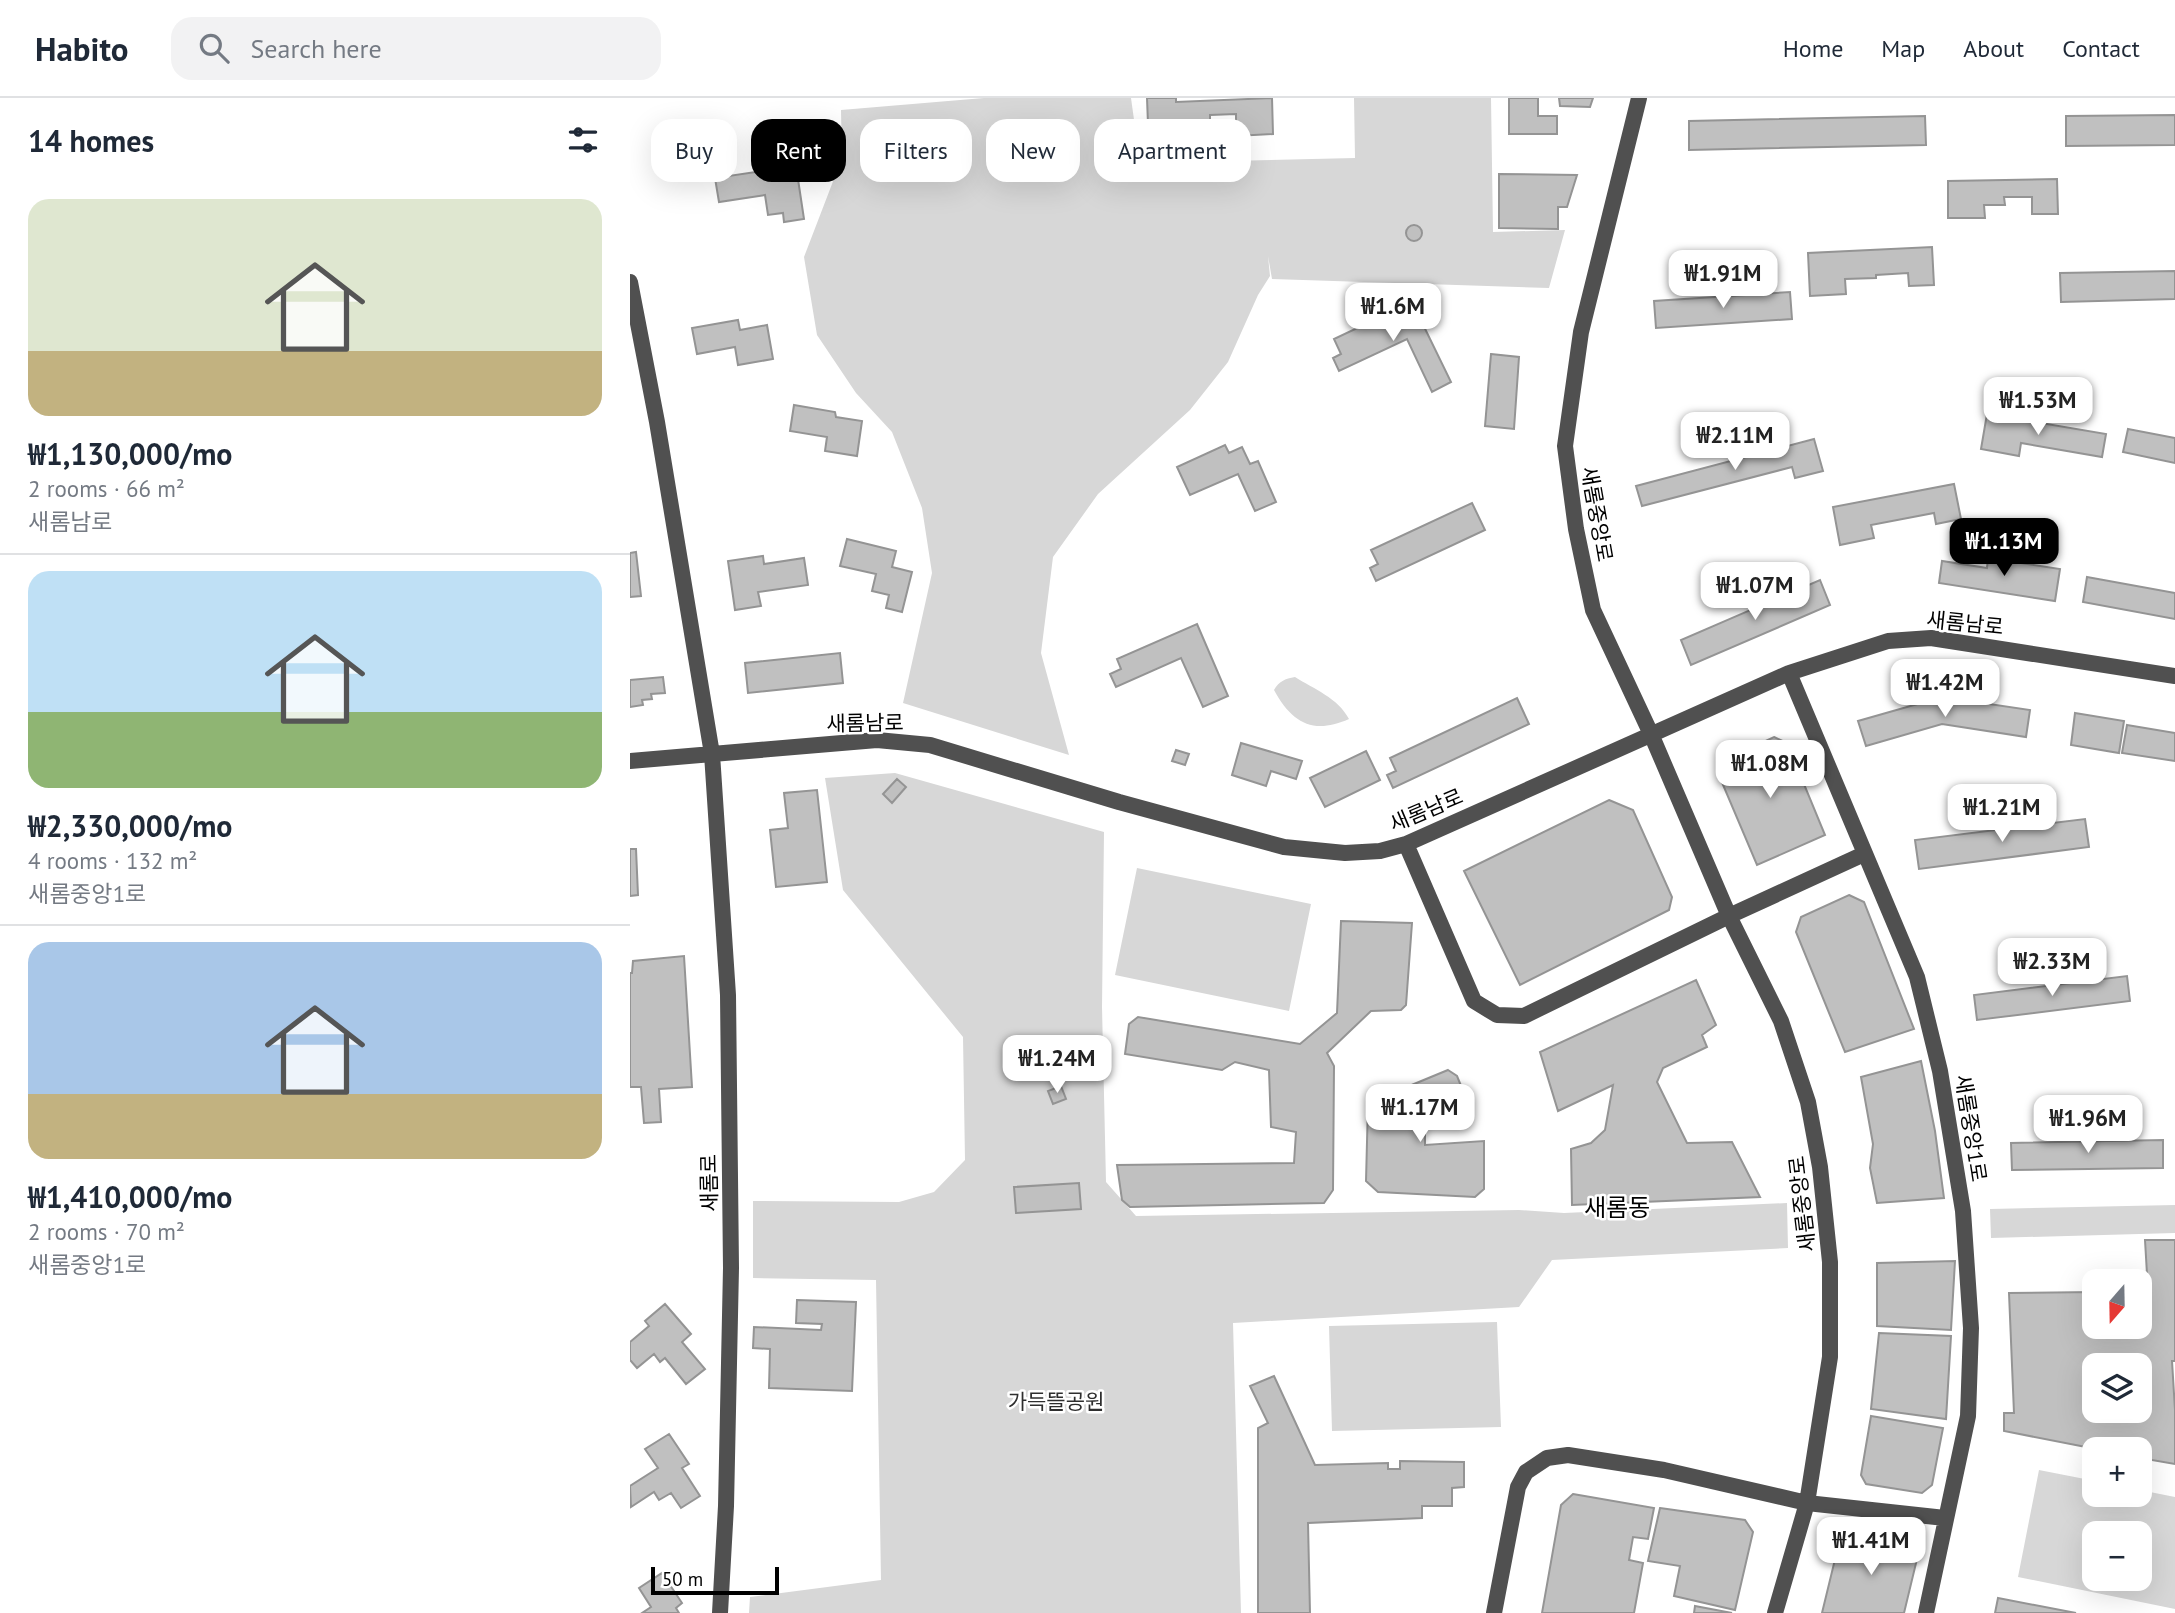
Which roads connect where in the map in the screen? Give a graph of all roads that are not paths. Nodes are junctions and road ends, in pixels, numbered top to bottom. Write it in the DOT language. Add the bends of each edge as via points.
graph roads {
  1 [pos="1639,98"];
  2 [pos="630,282"];
  3 [pos="1789,673"];
  4 [pos="2175,676"];
  5 [pos="1651,734"];
  6 [pos="712,754"];
  7 [pos="630,761"];
  8 [pos="1406,844"];
  9 [pos="1864,854"];
  10 [pos="1728,916"];
  11 [pos="1807,1503"];
  12 [pos="1945,1518"];
  13 [pos="720,1613"];
  14 [pos="1494,1613"];
  15 [pos="1775,1613"];
  16 [pos="1926,1613"];
  1 -- 5 [label="street, 새롬중앙로" via="1581,332 1564,446 1594,610"];
  2 -- 6 [label="street, 새롬로"];
  3 -- 4 [label="street, 새롬남로" via="1888,641 1931,638"];
  3 -- 5 [label="street, 새롬남로"];
  3 -- 9 [label="street, 새롬중앙1로"];
  5 -- 8 [label="street, 새롬남로"];
  5 -- 10 [label="street, 새롬중앙로"];
  6 -- 7 [label="street, 새롬남로"];
  6 -- 8 [label="street, 새롬남로" via="877,740 930,745 1284,847 1345,853"];
  6 -- 13 [label="street, 새롬로" via="727,995 731,1269"];
  8 -- 10 [label="street" via="1474,1001 1497,1015 1524,1016"];
  9 -- 10 [label="street"];
  9 -- 12 [label="street, 새롬중앙1로" via="1917,977 1943,1082 1963,1211 1971,1328 1968,1416"];
  10 -- 11 [label="street, 새롬중앙로" via="1781,1021 1808,1102 1820,1167 1830,1262 1830,1357"];
  11 -- 12 [label="street"];
  11 -- 14 [label="street" via="1664,1470 1568,1455 1546,1458 1526,1472 1518,1487"];
  11 -- 15 [label="street, 새롬중앙로"];
  12 -- 16 [label="street, 새롬중앙1로"];
}
